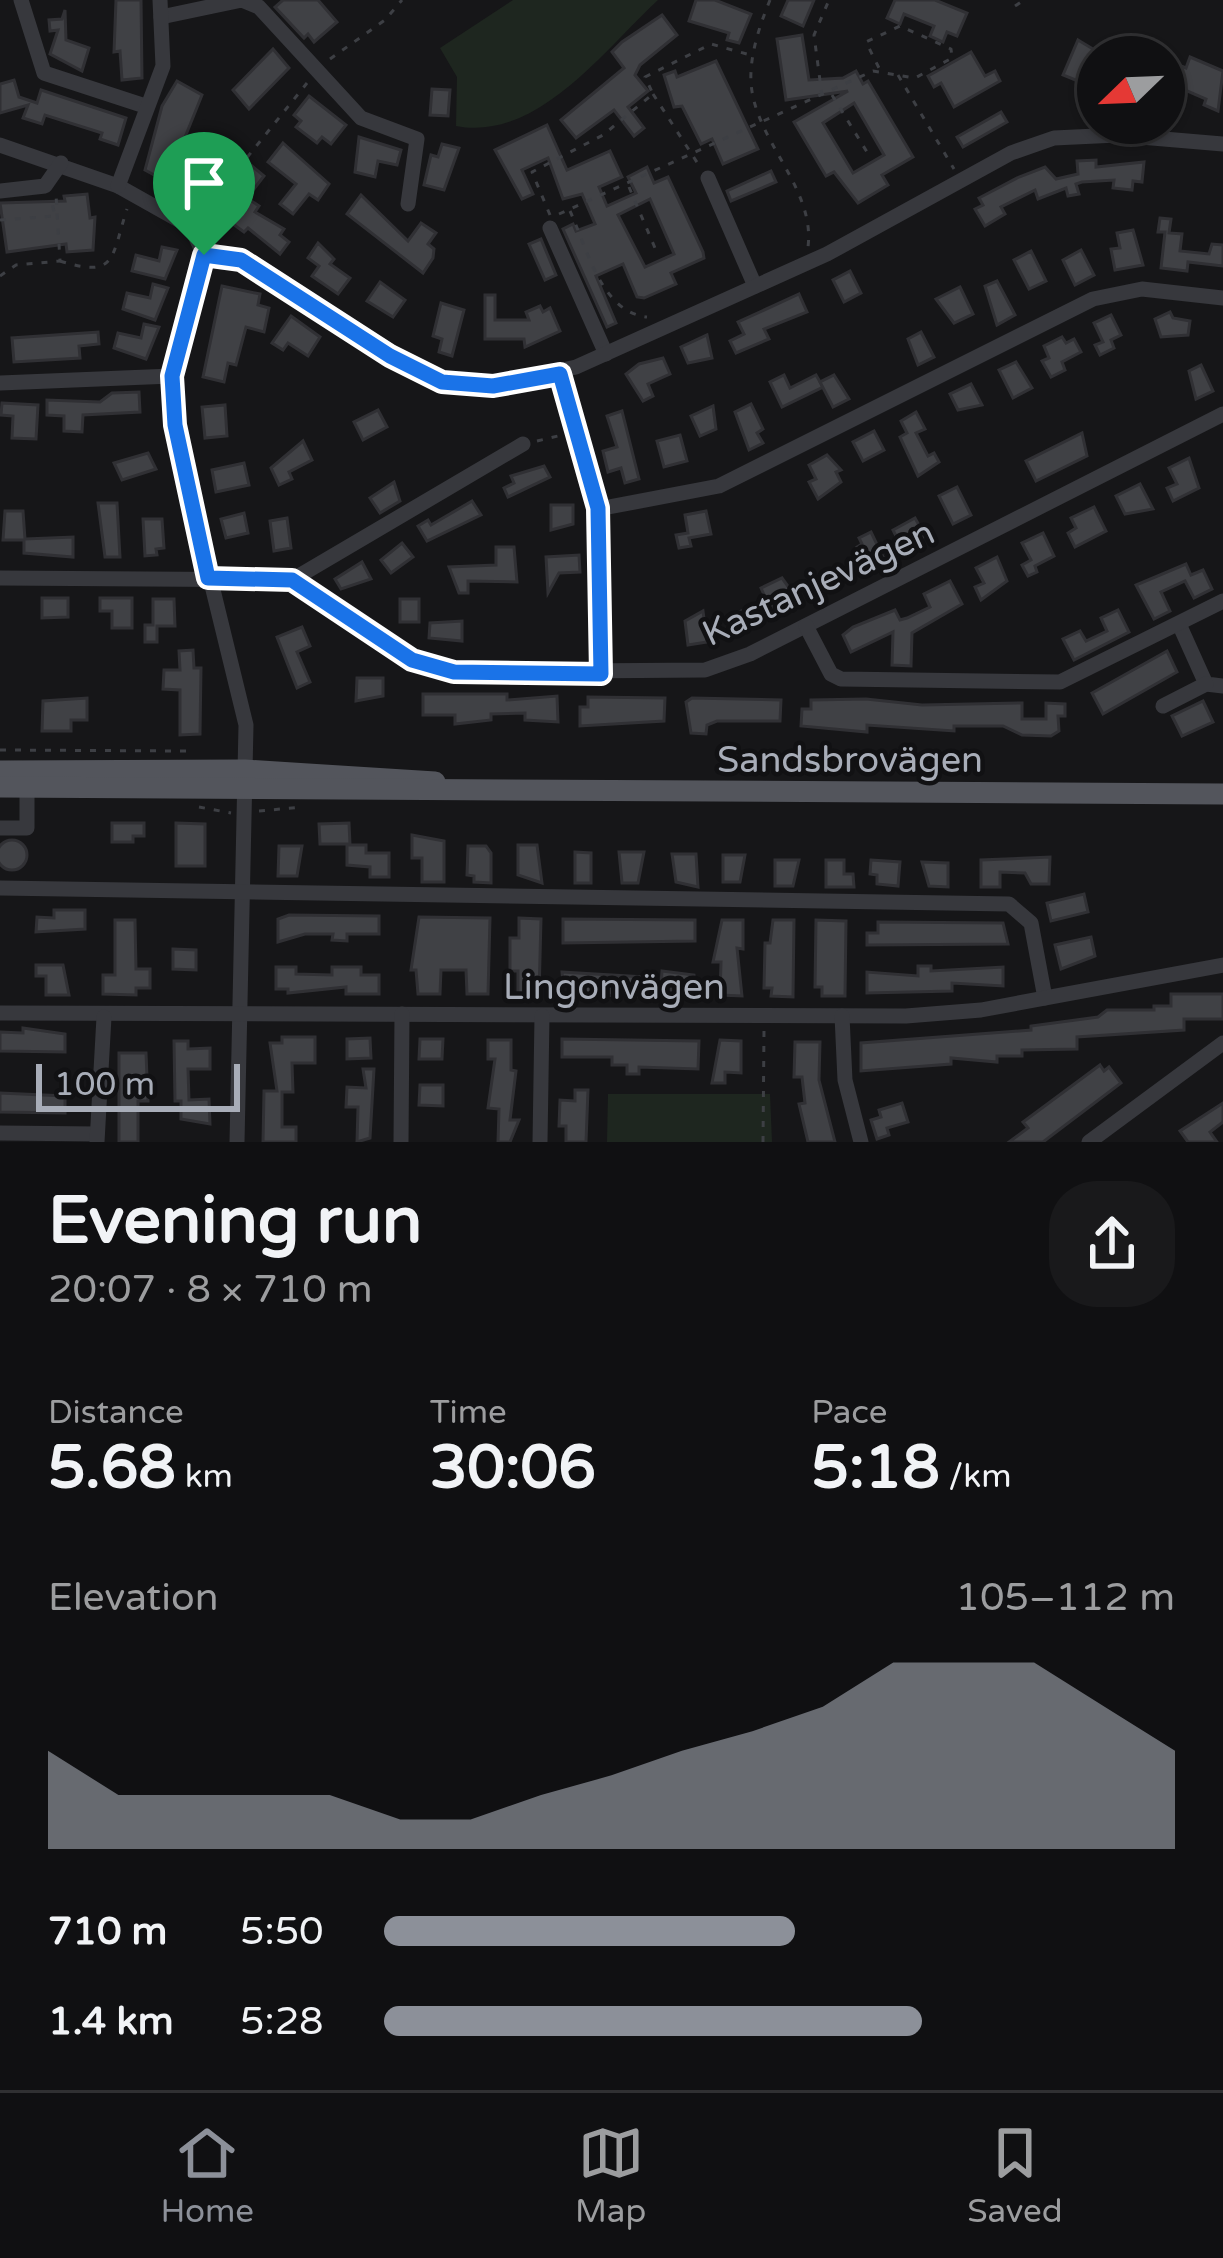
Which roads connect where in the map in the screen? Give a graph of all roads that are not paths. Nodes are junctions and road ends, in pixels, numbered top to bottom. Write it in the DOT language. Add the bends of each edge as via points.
graph roads {
  1 [pos="21,0"];
  2 [pos="160,8"];
  3 [pos="145,106"];
  4 [pos="1223,144"];
  5 [pos="0,145"];
  6 [pos="61,163"];
  7 [pos="708,178"];
  8 [pos="118,186"];
  9 [pos="0,191"];
  10 [pos="408,204"];
  11 [pos="550,221"];
  12 [pos="204,255"];
  13 [pos="755,286"];
  14 [pos="1223,298"];
  15 [pos="606,354"];
  16 [pos="560,374"];
  17 [pos="172,376"];
  18 [pos="0,383"];
  19 [pos="1223,414"];
  20 [pos="523,444"];
  21 [pos="598,508"];
  22 [pos="0,578"];
  23 [pos="208,578"];
  24 [pos="292,580"];
  25 [pos="1223,601"];
  26 [pos="1179,624"];
  27 [pos="806,626"];
  28 [pos="601,674"];
  29 [pos="1215,685"];
  30 [pos="1162,706"];
  31 [pos="0,771"];
  32 [pos="245,780"];
  33 [pos="0,788"];
  34 [pos="27,788"];
  35 [pos="1223,794"];
  36 [pos="0,828"];
  37 [pos="0,888"];
  38 [pos="242,896"];
  39 [pos="1223,965"];
  40 [pos="1045,998"];
  41 [pos="237,1012"];
  42 [pos="0,1013"];
  43 [pos="402,1014"];
  44 [pos="542,1016"];
  45 [pos="842,1016"];
  46 [pos="104,1017"];
  47 [pos="1220,1052"];
  48 [pos="0,1133"];
  49 [pos="97,1138"];
  50 [pos="1091,1141"];
  51 [pos="237,1142"];
  52 [pos="400,1142"];
  53 [pos="540,1142"];
  54 [pos="861,1142"];
  1 -- 3 [label="street" via="44,73"];
  2 -- 3 [label="street" via="163,66"];
  2 -- 10 [label="street" via="242,1 259,7 361,118 417,139"];
  3 -- 8 [label="street"];
  4 -- 13 [label="street" via="1054,138"];
  5 -- 6 [label="street"];
  6 -- 8 [label="street"];
  6 -- 9 [label="street" via="45,186"];
  7 -- 13 [label="street"];
  8 -- 12 [label="street" via="191,227"];
  11 -- 15 [label="street"];
  12 -- 16 [label="street" via="241,260 442,382 493,386"];
  12 -- 17 [label="street"];
  13 -- 15 [label="street"];
  14 -- 21 [label="street" via="1142,289 1093,299 719,486"];
  15 -- 16 [label="street"];
  16 -- 21 [label="street"];
  17 -- 18 [label="street"];
  17 -- 23 [label="street"];
  19 -- 27 [label="street, Kastanjevägen"];
  20 -- 24 [label="street"];
  21 -- 28 [label="street"];
  22 -- 23 [label="street"];
  23 -- 24 [label="street"];
  23 -- 32 [label="street" via="240,691"];
  24 -- 28 [label="street, Kastanjevägen" via="412,660 454,672"];
  25 -- 26 [label="street"];
  26 -- 27 [label="street" via="1060,682 841,679"];
  26 -- 29 [label="street"];
  27 -- 28 [label="street, Kastanjevägen" via="705,670"];
  29 -- 30 [label="street"];
  31 -- 32 [label="main road, Sandsbrovägen"];
  32 -- 34 [label="main road, Sandsbrovägen"];
  32 -- 35 [label="main road, Sandsbrovägen" via="394,776 477,788"];
  32 -- 38 [label="street"];
  33 -- 34 [label="main road, Sandsbrovägen"];
  34 -- 36 [label="street" via="27,828"];
  37 -- 38 [label="street"];
  38 -- 40 [label="street" via="1009,904 1030,923"];
  38 -- 41 [label="street"];
  39 -- 40 [label="street, Lingonvägen"];
  40 -- 45 [label="street, Lingonvägen" via="980,1010"];
  41 -- 43 [label="street, Lingonvägen"];
  41 -- 46 [label="street, Lingonvägen"];
  41 -- 51 [label="street"];
  42 -- 46 [label="street, Lingonvägen"];
  43 -- 44 [label="street, Lingonvägen"];
  43 -- 52 [label="street"];
  44 -- 45 [label="street, Lingonvägen"];
  44 -- 53 [label="street"];
  45 -- 54 [label="street" via="845,1081"];
  46 -- 49 [label="street"];
  47 -- 50 [label="street"];
  48 -- 49 [label="street"];
}
